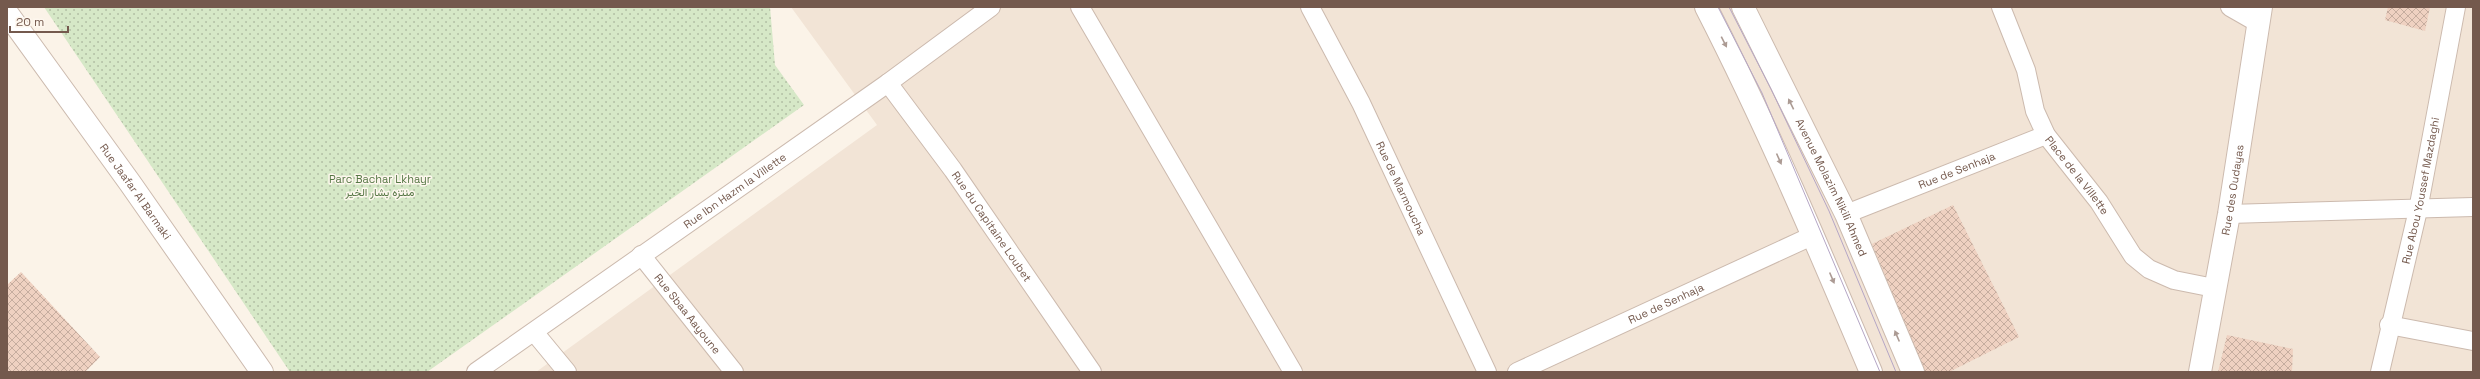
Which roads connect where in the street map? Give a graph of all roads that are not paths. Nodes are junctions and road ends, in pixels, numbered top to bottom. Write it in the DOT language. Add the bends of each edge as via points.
graph roads {
  1 [pos="1080,7"];
  2 [pos="1310,7"];
  3 [pos="1706,7"];
  4 [pos="1743,7"];
  5 [pos="2001,7"];
  6 [pos="2230,7"];
  7 [pos="2456,7"];
  8 [pos="985,9"];
  9 [pos="7,13"];
  10 [pos="2260,15"];
  11 [pos="888,83"];
  12 [pos="2046,135"];
  13 [pos="2473,207"];
  14 [pos="2418,210"];
  15 [pos="1846,214"];
  16 [pos="2229,214"];
  17 [pos="1814,235"];
  18 [pos="641,256"];
  19 [pos="2214,288"];
  20 [pos="2389,325"];
  21 [pos="534,332"];
  22 [pos="2473,341"];
  23 [pos="262,372"];
  24 [pos="476,372"];
  25 [pos="567,372"];
  26 [pos="734,372"];
  27 [pos="1092,372"];
  28 [pos="1293,372"];
  29 [pos="1487,372"];
  30 [pos="1517,372"];
  31 [pos="1871,372"];
  32 [pos="1913,372"];
  33 [pos="2200,372"];
  34 [pos="2380,372"];
  1 -- 28 [label="street"];
  2 -- 29 [label="street, Rue de Marmoucha" via="1360,103"];
  3 -- 17 [label="street, one-way" via="1740,73"];
  15 -- 4 [label="street, Avenue Molazim Nikili Ahmed, one-way"];
  5 -- 12 [label="street, Place de la Villette" via="2026,70 2035,112"];
  6 -- 10 [label="street"];
  7 -- 14 [label="street, Rue Abou Youssef Mazdaghi"];
  8 -- 11 [label="street, Rue Ibn Hazm la Villette"];
  9 -- 23 [label="street, Rue Jaafar Al Barmaki"];
  10 -- 16 [label="street, Rue des Oudayas"];
  11 -- 18 [label="street, Rue Ibn Hazm la Villette"];
  11 -- 27 [label="street, Rue du Capitaine Loubet" via="953,170"];
  12 -- 15 [label="street, Rue de Senhaja"];
  12 -- 19 [label="street, Place de la Villette" via="2099,202 2133,256 2149,269 2174,280"];
  13 -- 14 [label="street"];
  14 -- 16 [label="street"];
  14 -- 20 [label="street, Rue Abou Youssef Mazdaghi"];
  32 -- 15 [label="street, Avenue Molazim Nikili Ahmed, one-way"];
  16 -- 19 [label="street, Rue des Oudayas"];
  17 -- 30 [label="street, Rue de Senhaja"];
  17 -- 31 [label="street, one-way"];
  18 -- 21 [label="street, Rue Ibn Hazm la Villette"];
  18 -- 26 [label="street, Rue Sbaa Aayoune"];
  19 -- 33 [label="street, Rue des Oudayas"];
  20 -- 22 [label="street"];
  20 -- 34 [label="street, Rue Abou Youssef Mazdaghi"];
  21 -- 24 [label="street, Rue Ibn Hazm la Villette"];
  21 -- 25 [label="street"];
}
